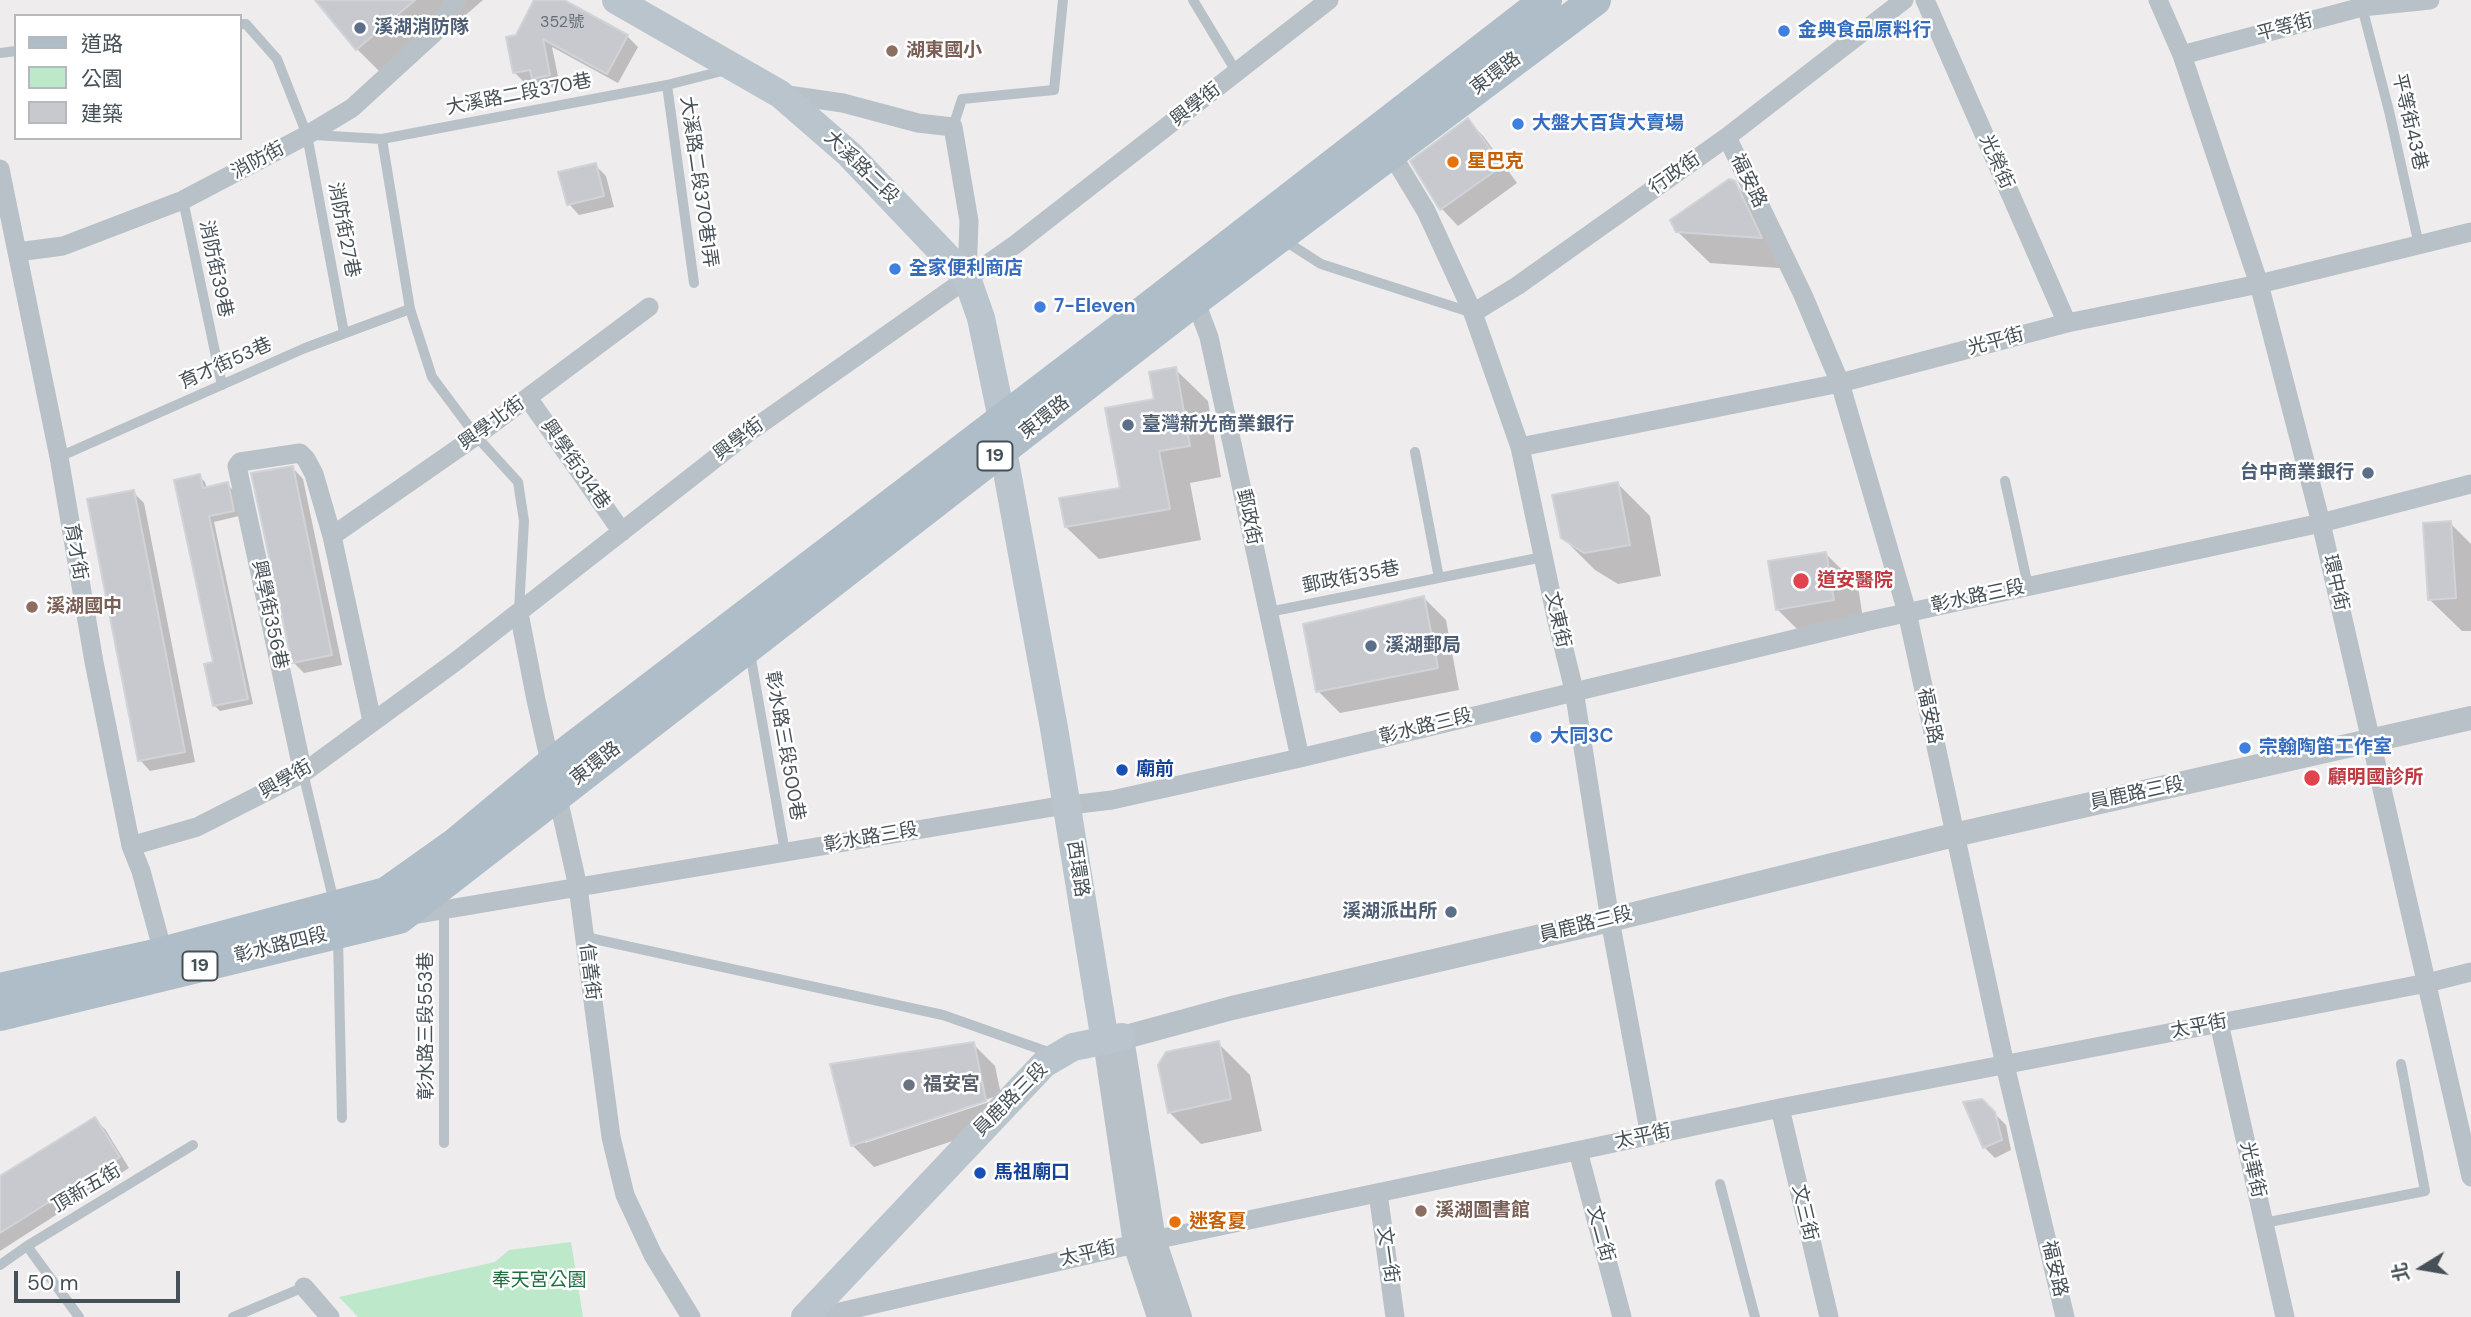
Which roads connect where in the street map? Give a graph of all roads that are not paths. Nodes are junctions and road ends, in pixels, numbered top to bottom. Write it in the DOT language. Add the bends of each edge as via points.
graph roads {
  1 [pos="456,0"];
  2 [pos="616,0"];
  3 [pos="1063,0"];
  4 [pos="1193,0"];
  5 [pos="1329,0"];
  6 [pos="1546,0"];
  7 [pos="1595,0"];
  8 [pos="1904,0"];
  9 [pos="1925,0"];
  10 [pos="2158,0"];
  11 [pos="2430,0"];
  12 [pos="2362,7"];
  13 [pos="242,24"];
  14 [pos="2182,55"];
  15 [pos="736,68"];
  16 [pos="1237,73"];
  17 [pos="667,85"];
  18 [pos="780,94"];
  19 [pos="953,127"];
  20 [pos="307,135"];
  21 [pos="1727,137"];
  22 [pos="382,139"];
  23 [pos="1384,142"];
  24 [pos="0,169"];
  25 [pos="183,200"];
  26 [pos="2471,232"];
  27 [pos="1279,236"];
  28 [pos="2419,245"];
  29 [pos="17,252"];
  30 [pos="967,278"];
  31 [pos="694,283"];
  32 [pos="2259,284"];
  33 [pos="1187,291"];
  34 [pos="649,307"];
  35 [pos="410,309"];
  36 [pos="1473,313"];
  37 [pos="2067,323"];
  38 [pos="344,333"];
  39 [pos="1840,383"];
  40 [pos="222,385"];
  41 [pos="528,398"];
  42 [pos="476,436"];
  43 [pos="1008,436"];
  44 [pos="1520,447"];
  45 [pos="1415,452"];
  46 [pos="59,457"];
  47 [pos="2005,481"];
  48 [pos="2471,484"];
  49 [pos="2321,523"];
  50 [pos="622,532"];
  51 [pos="332,536"];
  52 [pos="1543,558"];
  53 [pos="1439,578"];
  54 [pos="2028,586"];
  55 [pos="1269,612"];
  56 [pos="1907,612"];
  57 [pos="519,613"];
  58 [pos="748,646"];
  59 [pos="1574,691"];
  60 [pos="2471,718"];
  61 [pos="372,721"];
  62 [pos="2372,742"];
  63 [pos="1300,758"];
  64 [pos="303,773"];
  65 [pos="554,780"];
  66 [pos="1076,804"];
  67 [pos="1954,835"];
  68 [pos="131,846"];
  69 [pos="785,852"];
  70 [pos="578,887"];
  71 [pos="393,905"];
  72 [pos="444,910"];
  73 [pos="336,919"];
  74 [pos="1610,920"];
  75 [pos="585,937"];
  76 [pos="166,963"];
  77 [pos="2471,972"];
  78 [pos="2427,983"];
  79 [pos="0,989"];
  80 [pos="0,1015"];
  81 [pos="2219,1023"];
  82 [pos="1113,1040"];
  83 [pos="1058,1056"];
  84 [pos="2401,1064"];
  85 [pos="2005,1065"];
  86 [pos="1780,1108"];
  87 [pos="342,1118"];
  88 [pos="1650,1136"];
  89 [pos="444,1143"];
  90 [pos="192,1145"];
  91 [pos="1578,1151"];
  92 [pos="2471,1177"];
  93 [pos="1720,1184"];
  94 [pos="1378,1193"];
  95 [pos="2264,1223"];
  96 [pos="1144,1242"];
  97 [pos="27,1246"];
  98 [pos="0,1265"];
  99 [pos="304,1287"];
  100 [pos="79,1317"];
  101 [pos="233,1317"];
  102 [pos="330,1317"];
  103 [pos="691,1317"];
  104 [pos="804,1317"];
  105 [pos="818,1317"];
  106 [pos="1159,1317"];
  107 [pos="1180,1317"];
  108 [pos="1395,1317"];
  109 [pos="1622,1317"];
  110 [pos="1755,1317"];
  111 [pos="1829,1317"];
  112 [pos="2065,1317"];
  113 [pos="2285,1317"];
  1 -- 20 [label="street, 消防街" via="434,33 362,99"];
  2 -- 15 [label="main road, 大溪路二段"];
  3 -- 19 [label="lane" via="1054,90 962,99"];
  4 -- 16 [label="lane"];
  5 -- 16 [label="street, 興學街"];
  6 -- 23 [label="main road, 東環路 / 19"];
  7 -- 23 [label="main road, 東環路 / 19"];
  8 -- 21 [label="street, 行政街"];
  9 -- 37 [label="street, 光榮街"];
  10 -- 14 [label="street, 環中街"];
  11 -- 12 [label="street, 平等街"];
  12 -- 14 [label="street, 平等街"];
  12 -- 28 [label="lane, 平等街43巷"];
  13 -- 20 [label="lane, 消防街27巷" via="277,59"];
  14 -- 32 [label="street, 環中街"];
  15 -- 17 [label="lane, 大溪路二段370巷"];
  15 -- 18 [label="main road, 大溪路二段"];
  16 -- 30 [label="street, 興學街"];
  17 -- 22 [label="lane, 大溪路二段370巷"];
  17 -- 31 [label="lane, 大溪路二段370巷1弄"];
  18 -- 19 [label="street"];
  18 -- 30 [label="main road, 大溪路二段" via="849,154"];
  19 -- 30 [label="street" via="969,220"];
  20 -- 22 [label="lane, 大溪路二段370巷"];
  20 -- 25 [label="street, 消防街"];
  20 -- 38 [label="lane, 消防街27巷"];
  21 -- 36 [label="street, 行政街"];
  21 -- 39 [label="street, 福安路"];
  22 -- 35 [label="lane"];
  23 -- 27 [label="main road, 東環路 / 19"];
  23 -- 33 [label="main road, 東環路 / 19"];
  23 -- 36 [label="street, 文東街" via="1426,211"];
  24 -- 29 [label="street, 育才街"];
  25 -- 29 [label="street, 消防街" via="63,246"];
  25 -- 40 [label="lane, 消防街39巷"];
  26 -- 28 [label="street, 光平街"];
  27 -- 33 [label="main road, 東環路 / 19"];
  27 -- 36 [label="lane" via="1321,264"];
  28 -- 32 [label="street, 光平街"];
  29 -- 46 [label="street, 育才街"];
  30 -- 43 [label="main road, 大溪路二段" via="981,318"];
  30 -- 50 [label="street, 興學街" via="749,432"];
  32 -- 37 [label="street, 光平街"];
  32 -- 49 [label="street, 環中街"];
  33 -- 43 [label="main road, 東環路 / 19"];
  33 -- 55 [label="street, 郵政街" via="1209,337"];
  34 -- 41 [label="street, 興學北街"];
  35 -- 38 [label="lane, 育才街53巷"];
  35 -- 42 [label="lane" via="432,377"];
  36 -- 44 [label="street, 文東街"];
  37 -- 39 [label="street, 光平街"];
  38 -- 40 [label="lane, 育才街53巷"];
  39 -- 44 [label="street, 光平街"];
  39 -- 56 [label="street, 福安路"];
  40 -- 46 [label="lane, 育才街53巷"];
  41 -- 42 [label="street, 興學北街"];
  41 -- 50 [label="street, 興學街314巷"];
  42 -- 51 [label="street, 興學北街"];
  42 -- 57 [label="lane" via="518,482 524,521"];
  43 -- 58 [label="main road, 東環路 / 19"];
  43 -- 65 [label="main road, 東環路 / 19"];
  43 -- 66 [label="main road, 西環路"];
  44 -- 52 [label="street, 文東街"];
  45 -- 53 [label="lane"];
  46 -- 68 [label="street, 育才街"];
  47 -- 54 [label="lane"];
  48 -- 49 [label="street, 彰水路三段"];
  49 -- 54 [label="street, 彰水路三段"];
  49 -- 62 [label="street, 環中街"];
  50 -- 57 [label="street, 興學街"];
  51 -- 61 [label="street"];
  51 -- 64 [label="street, 興學街356巷" via="314,474 300,453 244,460 237,466"];
  52 -- 53 [label="lane, 郵政街35巷"];
  52 -- 59 [label="street, 文東街"];
  53 -- 55 [label="lane, 郵政街35巷"];
  54 -- 56 [label="street, 彰水路三段"];
  55 -- 63 [label="street, 郵政街"];
  56 -- 59 [label="street, 彰水路三段"];
  56 -- 67 [label="street, 福安路"];
  57 -- 61 [label="street, 興學街"];
  57 -- 65 [label="street, 信善街"];
  58 -- 65 [label="main road, 東環路 / 19"];
  58 -- 69 [label="lane, 彰水路三段500巷"];
  59 -- 63 [label="street, 彰水路三段"];
  59 -- 74 [label="street, 文東街"];
  60 -- 62 [label="street, 員鹿路三段"];
  61 -- 64 [label="street, 興學街"];
  62 -- 67 [label="street, 員鹿路三段"];
  62 -- 78 [label="street, 環中街"];
  63 -- 66 [label="street, 彰水路三段"];
  64 -- 68 [label="street, 興學街" via="197,827"];
  64 -- 73 [label="lane"];
  65 -- 70 [label="street, 信善街"];
  65 -- 71 [label="main road, 東環路 / 19" via="455,844"];
  66 -- 69 [label="street, 彰水路三段"];
  66 -- 82 [label="main road, 西環路"];
  67 -- 74 [label="street, 員鹿路三段"];
  67 -- 85 [label="street, 福安路"];
  68 -- 76 [label="street, 育才街"];
  69 -- 70 [label="street, 彰水路三段"];
  70 -- 72 [label="street, 彰水路三段"];
  70 -- 75 [label="street, 信善街"];
  71 -- 72 [label="street, 彰水路三段"];
  71 -- 73 [label="main road, 彰水路四段 / 19"];
  72 -- 89 [label="lane, 彰水路三段553巷"];
  73 -- 76 [label="main road, 彰水路四段 / 19" via="246,932"];
  73 -- 87 [label="lane"];
  74 -- 82 [label="street, 員鹿路三段"];
  74 -- 88 [label="street, 文東街"];
  75 -- 83 [label="lane" via="943,1015"];
  75 -- 103 [label="street, 信善街" via="611,1138 625,1195 653,1255"];
  76 -- 79 [label="main road, 彰水路四段 / 19"];
  76 -- 80 [label="main road, 彰水路四段 / 19"];
  77 -- 78 [label="street, 太平街"];
  78 -- 81 [label="street, 太平街"];
  78 -- 92 [label="street, 環中街"];
  81 -- 85 [label="street, 太平街"];
  81 -- 95 [label="street, 光華街"];
  82 -- 83 [label="main road, 員鹿路三段" via="1073,1047"];
  82 -- 96 [label="street, 西環路"];
  83 -- 104 [label="main road, 員鹿路三段" via="1044,1064"];
  84 -- 95 [label="lane" via="2425,1191"];
  85 -- 86 [label="street, 太平街"];
  85 -- 112 [label="street, 福安路"];
  86 -- 88 [label="street, 太平街"];
  86 -- 111 [label="street, 文三街"];
  88 -- 91 [label="street, 太平街"];
  90 -- 97 [label="lane, 頂新五街"];
  91 -- 94 [label="street, 太平街"];
  91 -- 109 [label="street, 文二街"];
  93 -- 110 [label="lane"];
  94 -- 96 [label="street, 太平街"];
  94 -- 108 [label="street, 文一街"];
  95 -- 113 [label="street, 光華街"];
  96 -- 105 [label="street, 太平街"];
  96 -- 106 [label="street, 西環路"];
  96 -- 107 [label="street, 西環路"];
  97 -- 98 [label="lane, 頂新五街"];
  97 -- 100 [label="lane"];
  99 -- 101 [label="lane"];
  99 -- 102 [label="street"];
}
